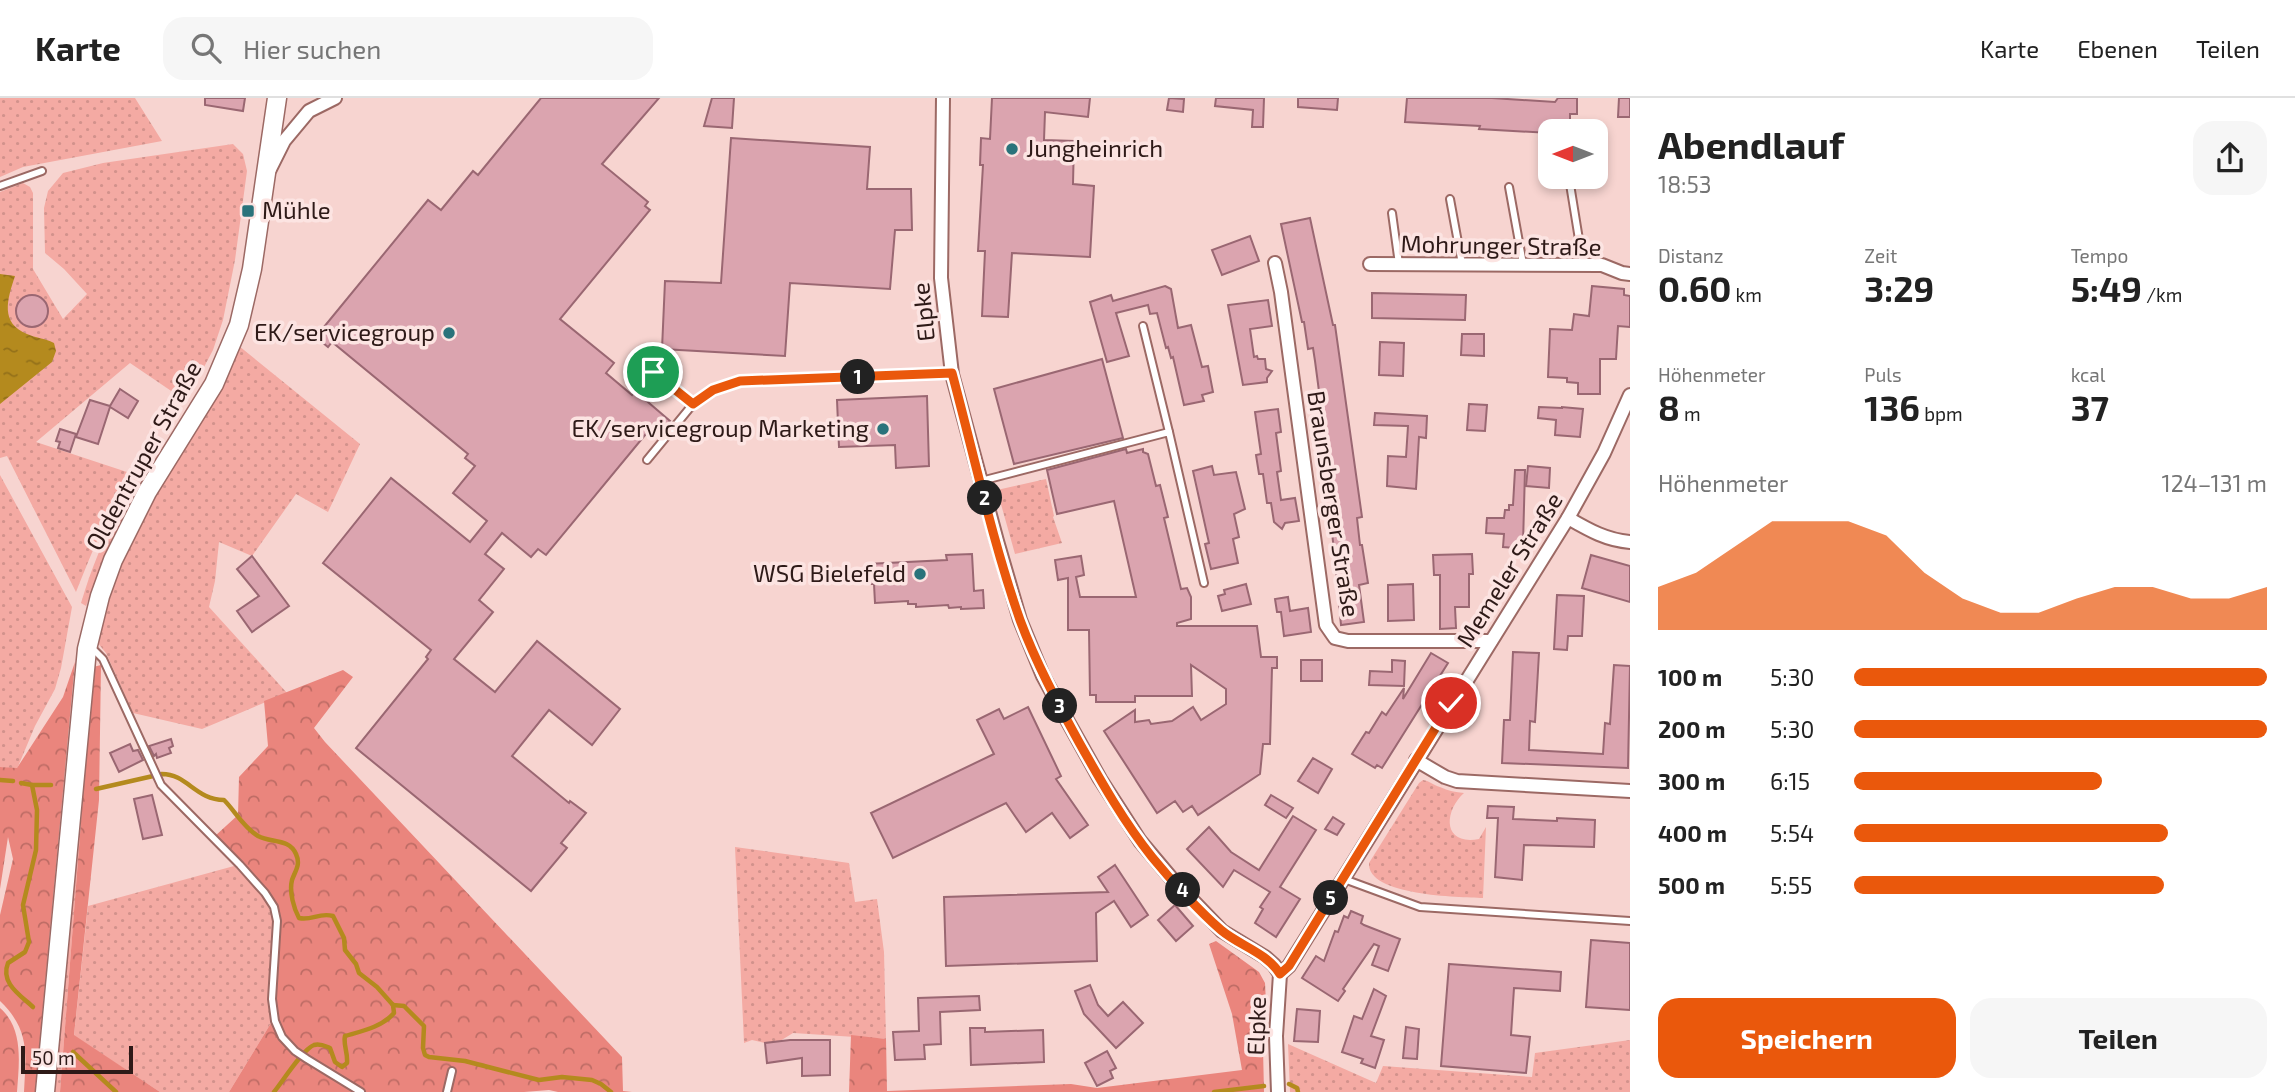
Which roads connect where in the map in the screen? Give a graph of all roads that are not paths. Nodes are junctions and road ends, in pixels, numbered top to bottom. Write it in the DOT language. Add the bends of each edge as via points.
graph roads {
  1 [pos="277,98"];
  2 [pos="335,98"];
  3 [pos="943,98"];
  4 [pos="42,171"];
  5 [pos="265,179"];
  6 [pos="0,186"];
  7 [pos="1509,187"];
  8 [pos="1571,189"];
  9 [pos="1450,199"];
  10 [pos="1392,213"];
  11 [pos="1275,263"];
  12 [pos="1370,264"];
  13 [pos="1399,264"];
  14 [pos="1462,264"];
  15 [pos="1522,264"];
  16 [pos="1583,264"];
  17 [pos="1630,274"];
  18 [pos="1143,326"];
  19 [pos="653,372"];
  20 [pos="952,373"];
  21 [pos="1630,395"];
  22 [pos="693,404"];
  23 [pos="1169,432"];
  24 [pos="648,460"];
  25 [pos="981,481"];
  26 [pos="1568,518"];
  27 [pos="1630,542"];
  28 [pos="1204,583"];
  29 [pos="1491,641"];
  30 [pos="87,649"];
  31 [pos="1416,760"];
  32 [pos="1630,791"];
  33 [pos="1342,879"];
  34 [pos="1630,921"];
  35 [pos="1280,974"];
  36 [pos="452,1071"];
  37 [pos="46,1092"];
  38 [pos="361,1092"];
  39 [pos="447,1092"];
  40 [pos="1278,1092"];
  1 -- 5 [label="street, Oldentruper Straße"];
  2 -- 5 [label="street" via="309,111 284,141"];
  3 -- 20 [label="street, Elpke" via="940,248"];
  4 -- 6 [label="lane"];
  5 -- 30 [label="street, Oldentruper Straße" via="246,300 231,346 214,384 124,536 100,596"];
  7 -- 15 [label="lane"];
  8 -- 16 [label="lane"];
  9 -- 14 [label="lane"];
  10 -- 13 [label="lane"];
  11 -- 29 [label="street, Braunsberger Straße" via="1326,625 1335,638 1348,641"];
  12 -- 13 [label="street, Mohrunger Straße"];
  13 -- 14 [label="street, Mohrunger Straße"];
  14 -- 15 [label="street, Mohrunger Straße"];
  15 -- 16 [label="street, Mohrunger Straße"];
  16 -- 17 [label="street, Mohrunger Straße" via="1602,264"];
  18 -- 23 [label="lane"];
  19 -- 22 [label="lane"];
  20 -- 22 [label="lane" via="740,381 713,390"];
  20 -- 25 [label="street, Elpke"];
  21 -- 26 [label="street, Memeler Straße"];
  22 -- 24 [label="lane"];
  23 -- 25 [label="lane"];
  23 -- 28 [label="lane"];
  25 -- 35 [label="street, Elpke" via="1020,620 1043,676 1100,779 1172,879 1222,931 1265,957"];
  26 -- 27 [label="street" via="1595,534"];
  26 -- 29 [label="street, Memeler Straße"];
  29 -- 31 [label="street, Memeler Straße"];
  30 -- 37 [label="street, Oldentruper Straße"];
  30 -- 38 [label="lane" via="103,659 161,785 240,865 274,907 272,999 282,1037 295,1051"];
  31 -- 32 [label="street" via="1457,781"];
  31 -- 33 [label="street, Memeler Straße"];
  33 -- 34 [label="lane" via="1420,907"];
  33 -- 35 [label="street, Memeler Straße"];
  35 -- 40 [label="street, Elpke"];
  36 -- 39 [label="lane"];
}
